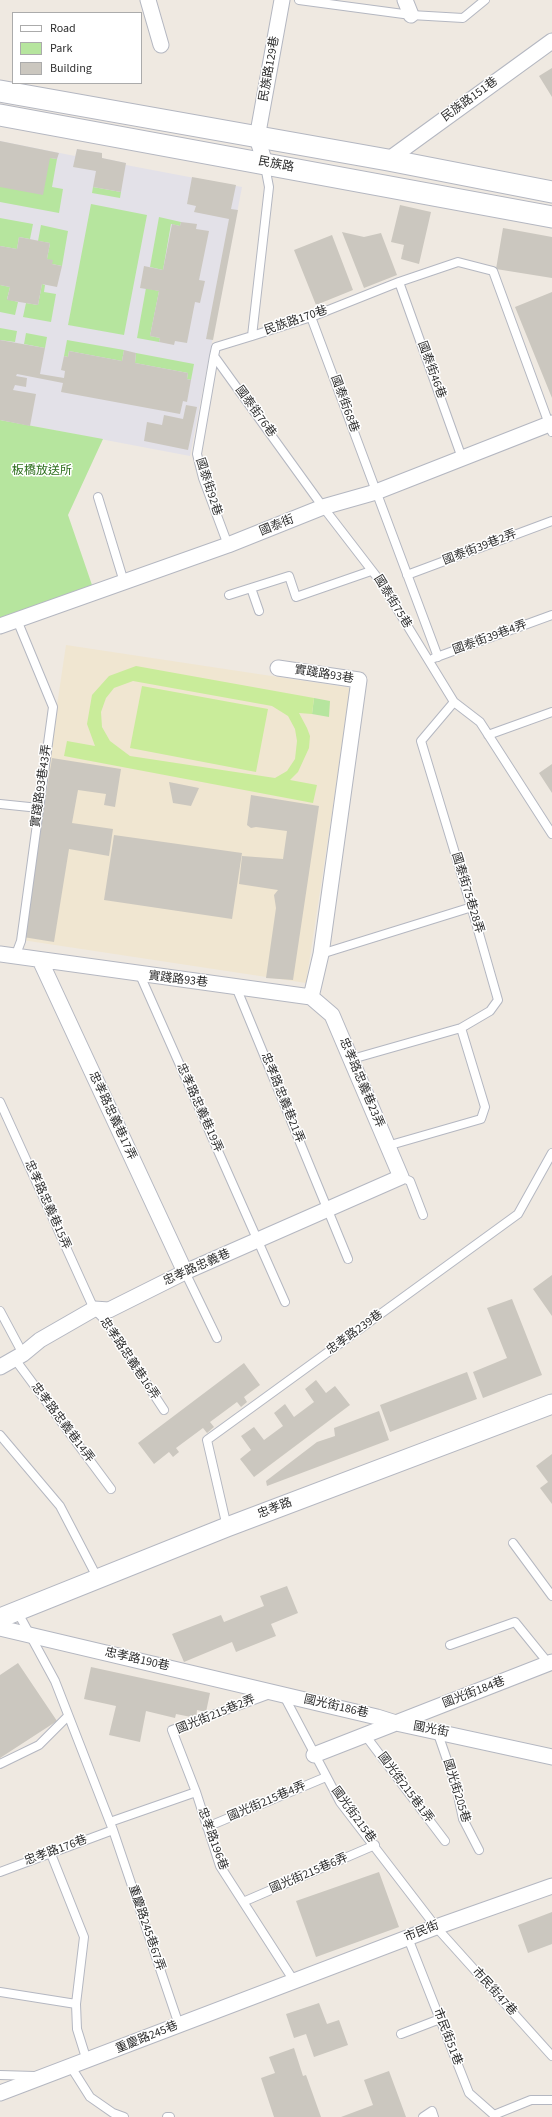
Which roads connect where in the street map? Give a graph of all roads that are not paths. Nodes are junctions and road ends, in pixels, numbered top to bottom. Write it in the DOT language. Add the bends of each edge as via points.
graph roads {
  1 [pos="148,0"];
  2 [pos="282,0"];
  3 [pos="299,0"];
  4 [pos="405,0"];
  5 [pos="485,0"];
  6 [pos="411,15"];
  7 [pos="552,41"];
  8 [pos="161,45"];
  9 [pos="0,91"];
  10 [pos="0,114"];
  11 [pos="257,138"];
  12 [pos="388,160"];
  13 [pos="265,163"];
  14 [pos="552,192"];
  15 [pos="552,216"];
  16 [pos="399,282"];
  17 [pos="311,317"];
  18 [pos="252,336"];
  19 [pos="214,356"];
  20 [pos="551,427"];
  21 [pos="462,458"];
  22 [pos="376,492"];
  23 [pos="98,496"];
  24 [pos="323,507"];
  25 [pos="552,521"];
  26 [pos="228,545"];
  27 [pos="371,570"];
  28 [pos="407,575"];
  29 [pos="124,582"];
  30 [pos="251,588"];
  31 [pos="229,595"];
  32 [pos="259,611"];
  33 [pos="552,615"];
  34 [pos="17,620"];
  35 [pos="0,626"];
  36 [pos="438,657"];
  37 [pos="427,660"];
  38 [pos="278,668"];
  39 [pos="454,702"];
  40 [pos="552,712"];
  41 [pos="488,735"];
  42 [pos="0,804"];
  43 [pos="39,808"];
  44 [pos="552,834"];
  45 [pos="472,907"];
  46 [pos="0,954"];
  47 [pos="321,954"];
  48 [pos="15,956"];
  49 [pos="40,960"];
  50 [pos="140,975"];
  51 [pos="236,987"];
  52 [pos="311,997"];
  53 [pos="461,1028"];
  54 [pos="352,1059"];
  55 [pos="0,1102"];
  56 [pos="387,1146"];
  57 [pos="552,1153"];
  58 [pos="401,1177"];
  59 [pos="328,1210"];
  60 [pos="423,1215"];
  61 [pos="257,1241"];
  62 [pos="348,1259"];
  63 [pos="185,1272"];
  64 [pos="285,1302"];
  65 [pos="94,1308"];
  66 [pos="0,1311"];
  67 [pos="217,1338"];
  68 [pos="18,1356"];
  69 [pos="0,1367"];
  70 [pos="552,1404"];
  71 [pos="164,1410"];
  72 [pos="0,1435"];
  73 [pos="110,1488"];
  74 [pos="227,1527"];
  75 [pos="513,1543"];
  76 [pos="98,1579"];
  77 [pos="552,1596"];
  78 [pos="8,1614"];
  79 [pos="0,1628"];
  80 [pos="28,1634"];
  81 [pos="450,1645"];
  82 [pos="550,1663"];
  83 [pos="279,1693"];
  84 [pos="67,1717"];
  85 [pos="396,1723"];
  86 [pos="437,1730"];
  87 [pos="365,1735"];
  88 [pos="314,1755"];
  89 [pos="551,1758"];
  90 [pos="0,1764"];
  91 [pos="326,1777"];
  92 [pos="196,1792"];
  93 [pos="111,1826"];
  94 [pos="207,1827"];
  95 [pos="445,1841"];
  96 [pos="375,1845"];
  97 [pos="479,1850"];
  98 [pos="50,1854"];
  99 [pos="0,1872"];
  100 [pos="552,1886"];
  101 [pos="243,1902"];
  102 [pos="436,1927"];
  103 [pos="408,1938"];
  104 [pos="294,1981"];
  105 [pos="0,1992"];
  106 [pos="76,2004"];
  107 [pos="440,2019"];
  108 [pos="178,2025"];
  109 [pos="401,2034"];
  110 [pos="552,2056"];
  111 [pos="87,2061"];
  112 [pos="71,2067"];
  113 [pos="0,2075"];
  114 [pos="47,2076"];
  115 [pos="0,2093"];
  116 [pos="552,2100"];
  117 [pos="433,2114"];
  118 [pos="505,2114"];
  119 [pos="124,2117"];
  120 [pos="423,2117"];
  1 -- 8 [label="street"];
  2 -- 11 [label="street, 民族路129巷"];
  3 -- 6 [label="lane"];
  4 -- 6 [label="street"];
  5 -- 6 [label="lane" via="463,18"];
  7 -- 12 [label="street, 民族路151巷"];
  9 -- 11 [label="main road, 民族路"];
  10 -- 13 [label="main road, 民族路"];
  11 -- 12 [label="main road, 民族路"];
  11 -- 13 [label="street"];
  12 -- 14 [label="main road, 民族路"];
  13 -- 15 [label="main road, 民族路"];
  13 -- 18 [label="lane, 民族路170巷" via="269,187"];
  16 -- 17 [label="lane, 民族路170巷"];
  16 -- 20 [label="lane, 民族路170巷" via="458,262 493,271"];
  16 -- 21 [label="lane, 國泰街46巷"];
  17 -- 18 [label="lane, 民族路170巷"];
  17 -- 22 [label="lane, 國泰街68巷"];
  18 -- 19 [label="lane" via="216,347"];
  19 -- 24 [label="lane, 國泰街76巷"];
  19 -- 26 [label="lane, 國泰街92巷" via="197,454"];
  20 -- 21 [label="street, 國泰街"];
  21 -- 22 [label="street, 國泰街"];
  22 -- 24 [label="street, 國泰街"];
  22 -- 28 [label="lane, 國泰街68巷"];
  23 -- 29 [label="lane"];
  24 -- 26 [label="street, 國泰街"];
  24 -- 27 [label="lane, 國泰街75巷"];
  25 -- 28 [label="lane, 國泰街39巷2弄"];
  26 -- 29 [label="street, 國泰街"];
  27 -- 30 [label="lane" via="296,597 289,576"];
  27 -- 37 [label="lane, 國泰街75巷"];
  28 -- 36 [label="lane, 國泰街68巷"];
  29 -- 34 [label="street, 國泰街"];
  30 -- 31 [label="lane"];
  30 -- 32 [label="lane"];
  33 -- 36 [label="lane, 國泰街39巷4弄"];
  34 -- 35 [label="street, 國泰街"];
  34 -- 43 [label="lane, 實踐路93巷43弄" via="53,707"];
  36 -- 37 [label="lane, 國泰街39巷4弄"];
  37 -- 39 [label="lane, 國泰街75巷"];
  38 -- 47 [label="street, 實踐路93巷" via="359,680"];
  39 -- 41 [label="lane, 國泰街75巷" via="480,722"];
  39 -- 45 [label="lane, 國泰街75巷28弄" via="421,741"];
  40 -- 41 [label="lane"];
  41 -- 44 [label="lane, 國泰街75巷"];
  42 -- 43 [label="lane"];
  43 -- 48 [label="lane, 實踐路93巷43弄" via="21,940"];
  45 -- 47 [label="lane"];
  45 -- 53 [label="lane, 國泰街75巷28弄" via="498,1000 490,1011"];
  46 -- 48 [label="street, 實踐路93巷"];
  47 -- 52 [label="street, 實踐路93巷"];
  48 -- 49 [label="street, 實踐路93巷"];
  49 -- 50 [label="street, 實踐路93巷"];
  49 -- 63 [label="street, 忠孝路忠義巷17弄"];
  50 -- 51 [label="street, 實踐路93巷"];
  50 -- 61 [label="lane, 忠孝路忠義巷19弄"];
  51 -- 52 [label="street, 實踐路93巷"];
  51 -- 59 [label="lane, 忠孝路忠義巷21弄"];
  52 -- 54 [label="street, 忠孝路忠義巷23弄" via="332,1015"];
  53 -- 54 [label="lane, 國泰街75巷28弄"];
  53 -- 56 [label="lane" via="485,1107 481,1119"];
  54 -- 56 [label="street, 忠孝路忠義巷23弄"];
  55 -- 65 [label="lane, 忠孝路忠義巷15弄"];
  56 -- 58 [label="street, 忠孝路忠義巷23弄"];
  57 -- 74 [label="lane, 忠孝路239巷" via="518,1214 207,1440"];
  58 -- 59 [label="street, 忠孝路忠義巷"];
  58 -- 60 [label="lane" via="410,1182"];
  59 -- 61 [label="street, 忠孝路忠義巷"];
  59 -- 62 [label="lane, 忠孝路忠義巷21弄"];
  61 -- 63 [label="street, 忠孝路忠義巷"];
  61 -- 64 [label="lane, 忠孝路忠義巷19弄"];
  63 -- 65 [label="street, 忠孝路忠義巷" via="109,1310"];
  63 -- 67 [label="lane"];
  65 -- 68 [label="street"];
  65 -- 71 [label="lane, 忠孝路忠義巷16弄" via="105,1320"];
  66 -- 68 [label="lane, 忠孝路忠義巷14弄"];
  68 -- 69 [label="street"];
  68 -- 73 [label="lane, 忠孝路忠義巷14弄"];
  70 -- 74 [label="street, 忠孝路"];
  72 -- 76 [label="lane" via="60,1506"];
  74 -- 76 [label="street, 忠孝路"];
  75 -- 77 [label="lane"];
  76 -- 78 [label="street, 忠孝路"];
  78 -- 80 [label="lane"];
  79 -- 80 [label="street, 忠孝路190巷"];
  80 -- 83 [label="street, 忠孝路190巷"];
  80 -- 84 [label="lane" via="54,1681"];
  81 -- 82 [label="lane" via="515,1622"];
  82 -- 85 [label="street, 國光街184巷"];
  83 -- 85 [label="street, 國光街186巷"];
  83 -- 88 [label="lane, 國光街215巷"];
  83 -- 92 [label="lane, 國光街215巷2弄" via="172,1730"];
  84 -- 90 [label="lane" via="39,1745"];
  84 -- 93 [label="lane"];
  85 -- 86 [label="street, 國光街"];
  85 -- 87 [label="street, 國光街"];
  86 -- 89 [label="street, 國光街"];
  86 -- 97 [label="lane, 國光街205巷" via="456,1786 463,1819"];
  87 -- 88 [label="street, 國光街"];
  87 -- 95 [label="lane, 國光街215巷1弄"];
  88 -- 91 [label="lane, 國光街215巷"];
  91 -- 94 [label="lane, 國光街215巷4弄"];
  91 -- 96 [label="lane, 國光街215巷" via="340,1802"];
  92 -- 93 [label="lane, 忠孝路196巷"];
  92 -- 94 [label="lane, 忠孝路196巷"];
  93 -- 98 [label="lane, 忠孝路176巷"];
  93 -- 108 [label="lane, 重慶路245巷67弄"];
  94 -- 101 [label="lane, 忠孝路196巷" via="220,1866"];
  96 -- 101 [label="lane, 國光街215巷6弄"];
  96 -- 102 [label="lane, 國光街215巷"];
  98 -- 99 [label="lane, 忠孝路176巷"];
  98 -- 106 [label="lane" via="84,1937"];
  100 -- 102 [label="street, 市民街"];
  101 -- 104 [label="lane, 忠孝路196巷"];
  102 -- 103 [label="street, 市民街"];
  102 -- 110 [label="lane, 市民街47巷"];
  103 -- 104 [label="street, 市民街"];
  103 -- 107 [label="lane, 市民街51巷"];
  104 -- 108 [label="street, 重慶路245巷"];
  105 -- 106 [label="lane"];
  106 -- 111 [label="lane" via="77,2029"];
  107 -- 109 [label="lane"];
  107 -- 118 [label="lane, 市民街51巷" via="469,2093 494,2115"];
  108 -- 111 [label="street, 重慶路245巷"];
  111 -- 112 [label="street, 重慶路245巷"];
  112 -- 114 [label="street, 重慶路245巷"];
  112 -- 119 [label="lane" via="90,2097 113,2113"];
  113 -- 114 [label="lane"];
  114 -- 115 [label="street, 重慶路245巷"];
  116 -- 118 [label="lane" via="531,2100"];
  117 -- 120 [label="lane"];
}
